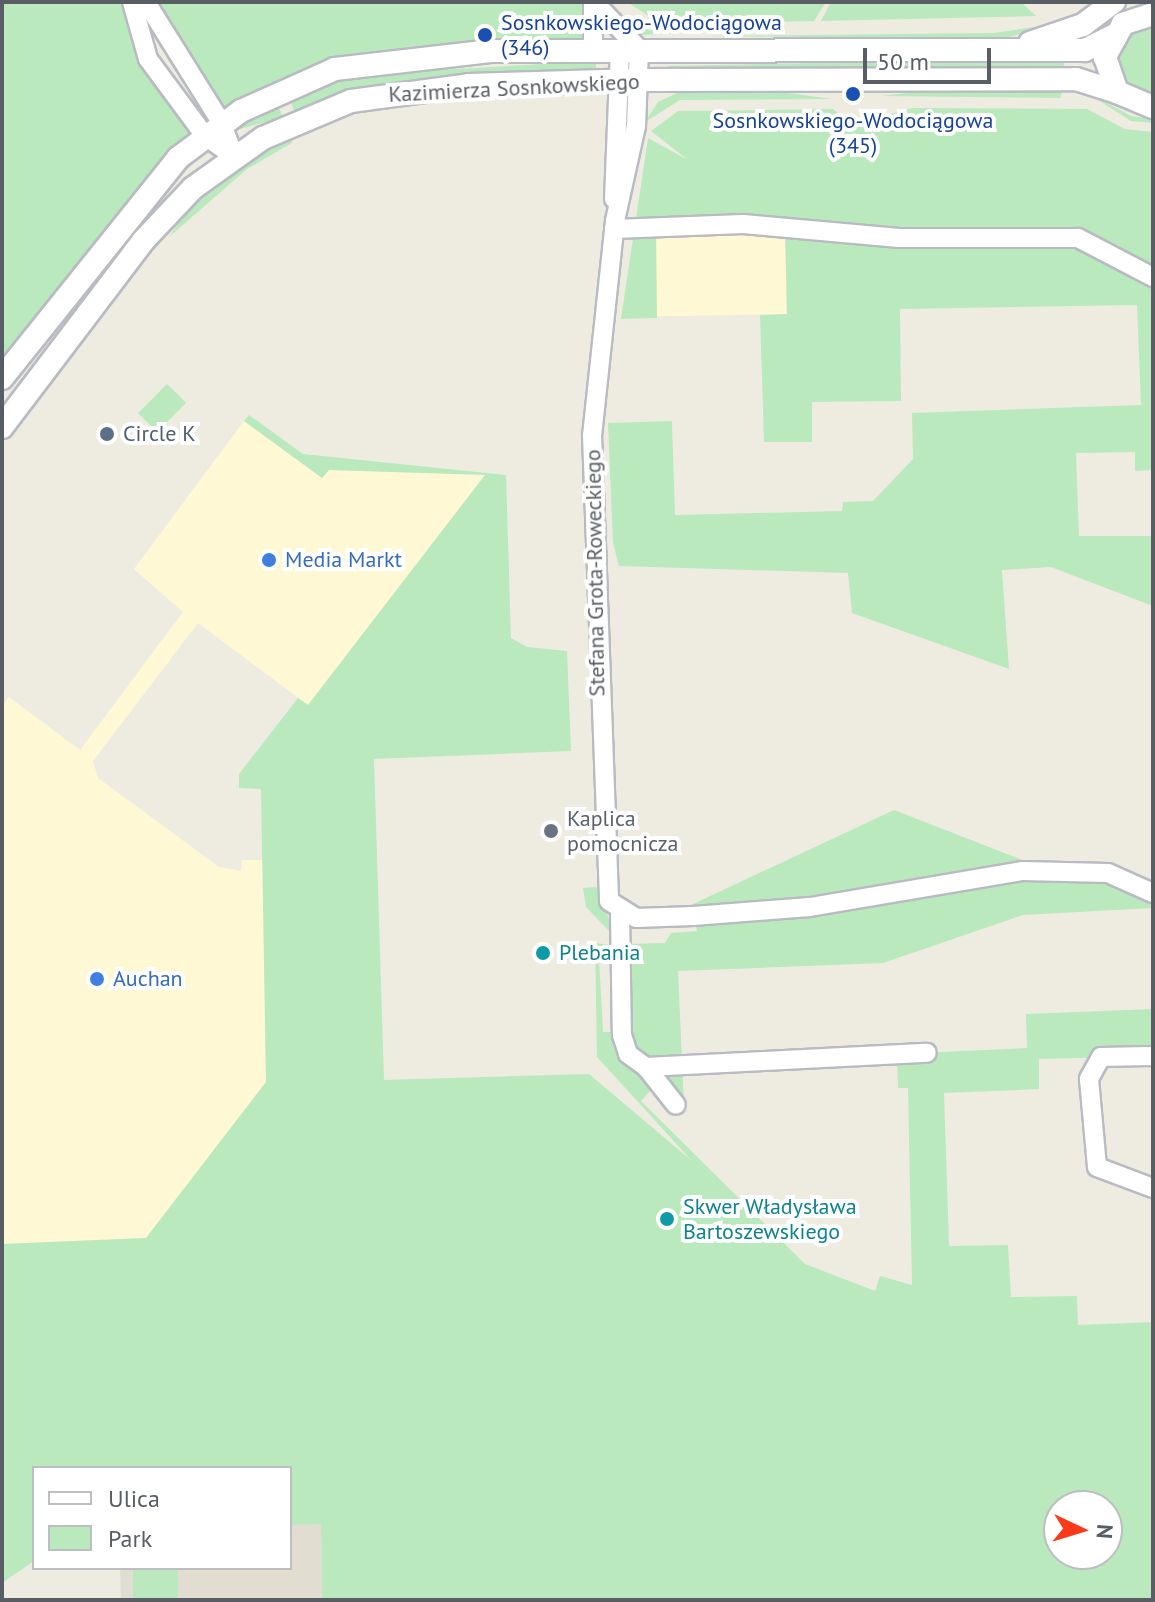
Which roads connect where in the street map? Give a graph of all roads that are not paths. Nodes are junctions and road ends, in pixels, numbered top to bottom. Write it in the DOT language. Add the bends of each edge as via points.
graph roads {
  1 [pos="132,2"];
  2 [pos="146,2"];
  3 [pos="593,2"];
  4 [pos="1114,2"];
  5 [pos="1146,11"];
  6 [pos="1113,36"];
  7 [pos="985,49"];
  8 [pos="593,50"];
  9 [pos="629,50"];
  10 [pos="629,80"];
  11 [pos="1117,92"];
  12 [pos="1153,107"];
  13 [pos="213,129"];
  14 [pos="234,156"];
  15 [pos="615,225"];
  16 [pos="1153,277"];
  17 [pos="2,378"];
  18 [pos="2,427"];
  19 [pos="1153,893"];
  20 [pos="620,914"];
  21 [pos="927,1053"];
  22 [pos="1153,1056"];
  23 [pos="646,1067"];
  24 [pos="676,1105"];
  25 [pos="1153,1188"];
  1 -- 13 [label="street" via="140,43"];
  2 -- 13 [label="street"];
  3 -- 8 [label="street"];
  3 -- 9 [label="street"];
  4 -- 7 [label="street" via="1060,35"];
  5 -- 6 [label="street, Kazimierza Sosnkowskiego"];
  6 -- 7 [label="street, Kazimierza Sosnkowskiego" via="1085,50"];
  6 -- 11 [label="street" via="1106,69"];
  7 -- 9 [label="street, Kazimierza Sosnkowskiego"];
  8 -- 9 [label="street, Kazimierza Sosnkowskiego"];
  8 -- 13 [label="street, Kazimierza Sosnkowskiego" via="359,63 314,76"];
  9 -- 10 [label="street, Stefana Grota-Roweckiego"];
  10 -- 11 [label="street, Kazimierza Sosnkowskiego" via="1076,79"];
  10 -- 14 [label="street, Kazimierza Sosnkowskiego" via="373,95 305,117"];
  10 -- 15 [label="street, Stefana Grota-Roweckiego"];
  11 -- 12 [label="street, Kazimierza Sosnkowskiego"];
  13 -- 14 [label="street"];
  13 -- 17 [label="street, Kazimierza Sosnkowskiego" via="121,221"];
  14 -- 18 [label="street, Kazimierza Sosnkowskiego" via="143,241"];
  15 -- 16 [label="street" via="743,224 899,238 1071,237 1094,242"];
  15 -- 20 [label="street, Stefana Grota-Roweckiego" via="592,435 605,881"];
  19 -- 20 [label="street" via="1108,873 1023,871 810,907 649,919"];
  20 -- 23 [label="street, Stefana Grota-Roweckiego" via="622,1035 628,1054"];
  21 -- 23 [label="street"];
  22 -- 25 [label="street" via="1101,1057 1089,1079 1097,1167"];
  23 -- 24 [label="street, Stefana Grota-Roweckiego"];
}
